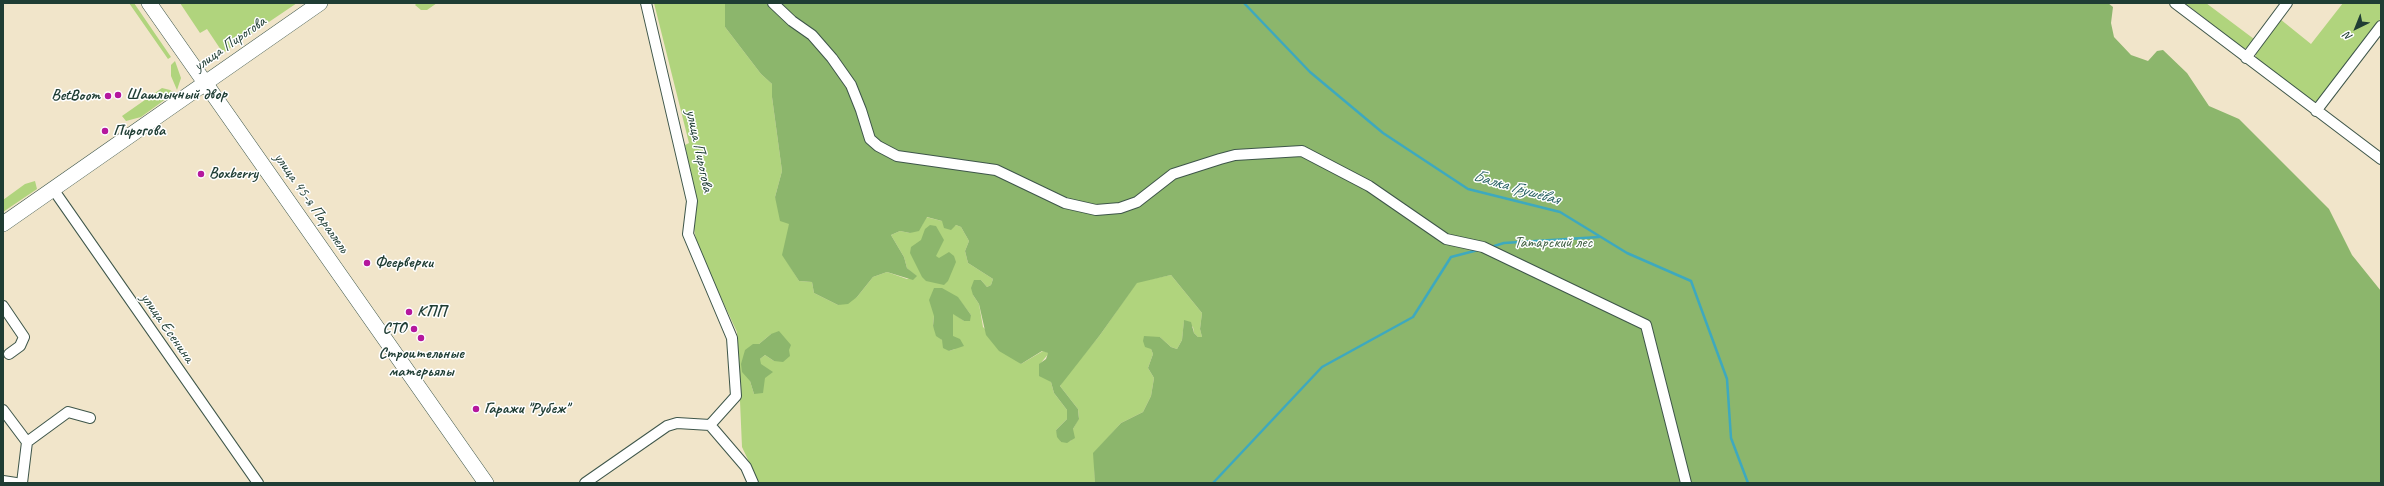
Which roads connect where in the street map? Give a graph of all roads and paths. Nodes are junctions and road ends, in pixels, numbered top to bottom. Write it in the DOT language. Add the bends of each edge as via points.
graph roads {
  1 [pos="149,3"];
  2 [pos="320,3"];
  3 [pos="646,3"];
  4 [pos="773,3"];
  5 [pos="2175,3"];
  6 [pos="2287,3"];
  7 [pos="2381,26"];
  8 [pos="2246,58"];
  9 [pos="204,83"];
  10 [pos="2316,111"];
  11 [pos="2381,159"];
  12 [pos="53,189"];
  13 [pos="3,224"];
  14 [pos="3,306"];
  15 [pos="9,354"];
  16 [pos="3,410"];
  17 [pos="90,418"];
  18 [pos="710,425"];
  19 [pos="27,442"];
  20 [pos="3,481"];
  21 [pos="16,483"];
  22 [pos="22,483"];
  23 [pos="258,483"];
  24 [pos="486,483"];
  25 [pos="585,483"];
  26 [pos="753,483"];
  27 [pos="1686,483"];
  1 -- 9 [label="main road, улица 45-я Параллель"];
  2 -- 9 [label="main road, улица Пирогова"];
  3 -- 18 [label="street, улица Пирогова" via="692,201 688,234 732,338 736,396"];
  4 -- 27 [label="street" via="812,35 832,58 851,85 870,140 897,156 996,170 1065,202 1096,210 1120,208 1137,202 1173,174 1220,159 1235,155 1302,151 1369,186 1446,239 1483,247 1646,325"];
  5 -- 8 [label="street"];
  6 -- 8 [label="street"];
  7 -- 10 [label="street"];
  8 -- 10 [label="street"];
  9 -- 12 [label="main road, улица Пирогова"];
  9 -- 24 [label="main road, улица 45-я Параллель"];
  10 -- 11 [label="street"];
  12 -- 13 [label="main road, улица Пирогова"];
  12 -- 23 [label="street, улица Есенина"];
  14 -- 15 [label="street" via="24,337 20,346"];
  16 -- 19 [label="street"];
  17 -- 19 [label="street" via="68,412"];
  18 -- 25 [label="street" via="677,423 667,426"];
  18 -- 26 [label="street" via="746,467"];
  19 -- 22 [label="street"];
  20 -- 21 [label="street"];
}
